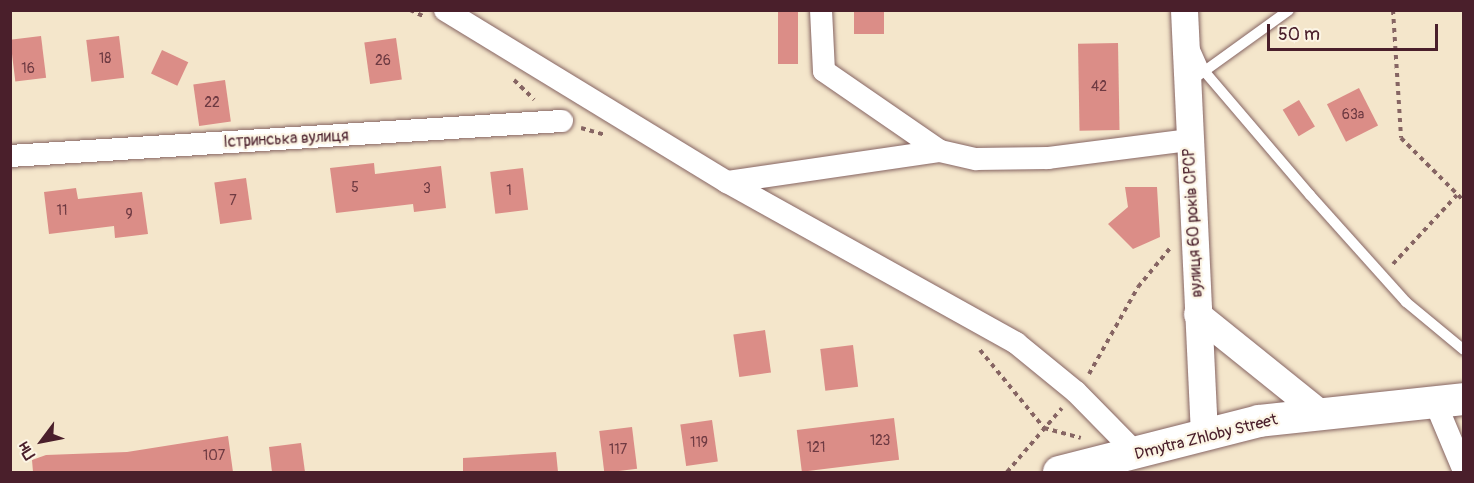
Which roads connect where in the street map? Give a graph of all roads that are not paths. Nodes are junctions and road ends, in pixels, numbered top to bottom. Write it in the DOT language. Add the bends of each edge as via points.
graph roads {
  1 [pos="445,10"];
  2 [pos="821,10"];
  3 [pos="1286,11"];
  4 [pos="1184,16"];
  5 [pos="1196,77"];
  6 [pos="562,121"];
  7 [pos="1189,140"];
  8 [pos="940,151"];
  9 [pos="10,156"];
  10 [pos="727,182"];
  11 [pos="1197,314"];
  12 [pos="1464,350"];
  13 [pos="1449,400"];
  14 [pos="1319,412"];
  15 [pos="1204,436"];
  16 [pos="1137,454"];
  17 [pos="1464,471"];
  18 [pos="1059,472"];
  1 -- 10 [label="street"];
  2 -- 8 [label="street" via="824,71"];
  3 -- 5 [label="lane"];
  4 -- 5 [label="street, вулиця 60 років СРСР"];
  5 -- 7 [label="street, вулиця 60 років СРСР"];
  5 -- 12 [label="lane" via="1382,276"];
  6 -- 9 [label="street, Істринська вулиця"];
  7 -- 8 [label="street" via="1048,158 976,159"];
  7 -- 11 [label="street, вулиця 60 років СРСР"];
  8 -- 10 [label="street"];
  10 -- 16 [label="street" via="1016,343 1076,392"];
  11 -- 14 [label="street"];
  11 -- 15 [label="street, вулиця 60 років СРСР"];
  13 -- 14 [label="main road, Dmytra Zhloby Street"];
  13 -- 17 [label="street"];
  14 -- 15 [label="main road, Dmytra Zhloby Street"];
  15 -- 16 [label="main road, Dmytra Zhloby Street"];
  16 -- 18 [label="main road, Dmytra Zhloby Street"];
}
